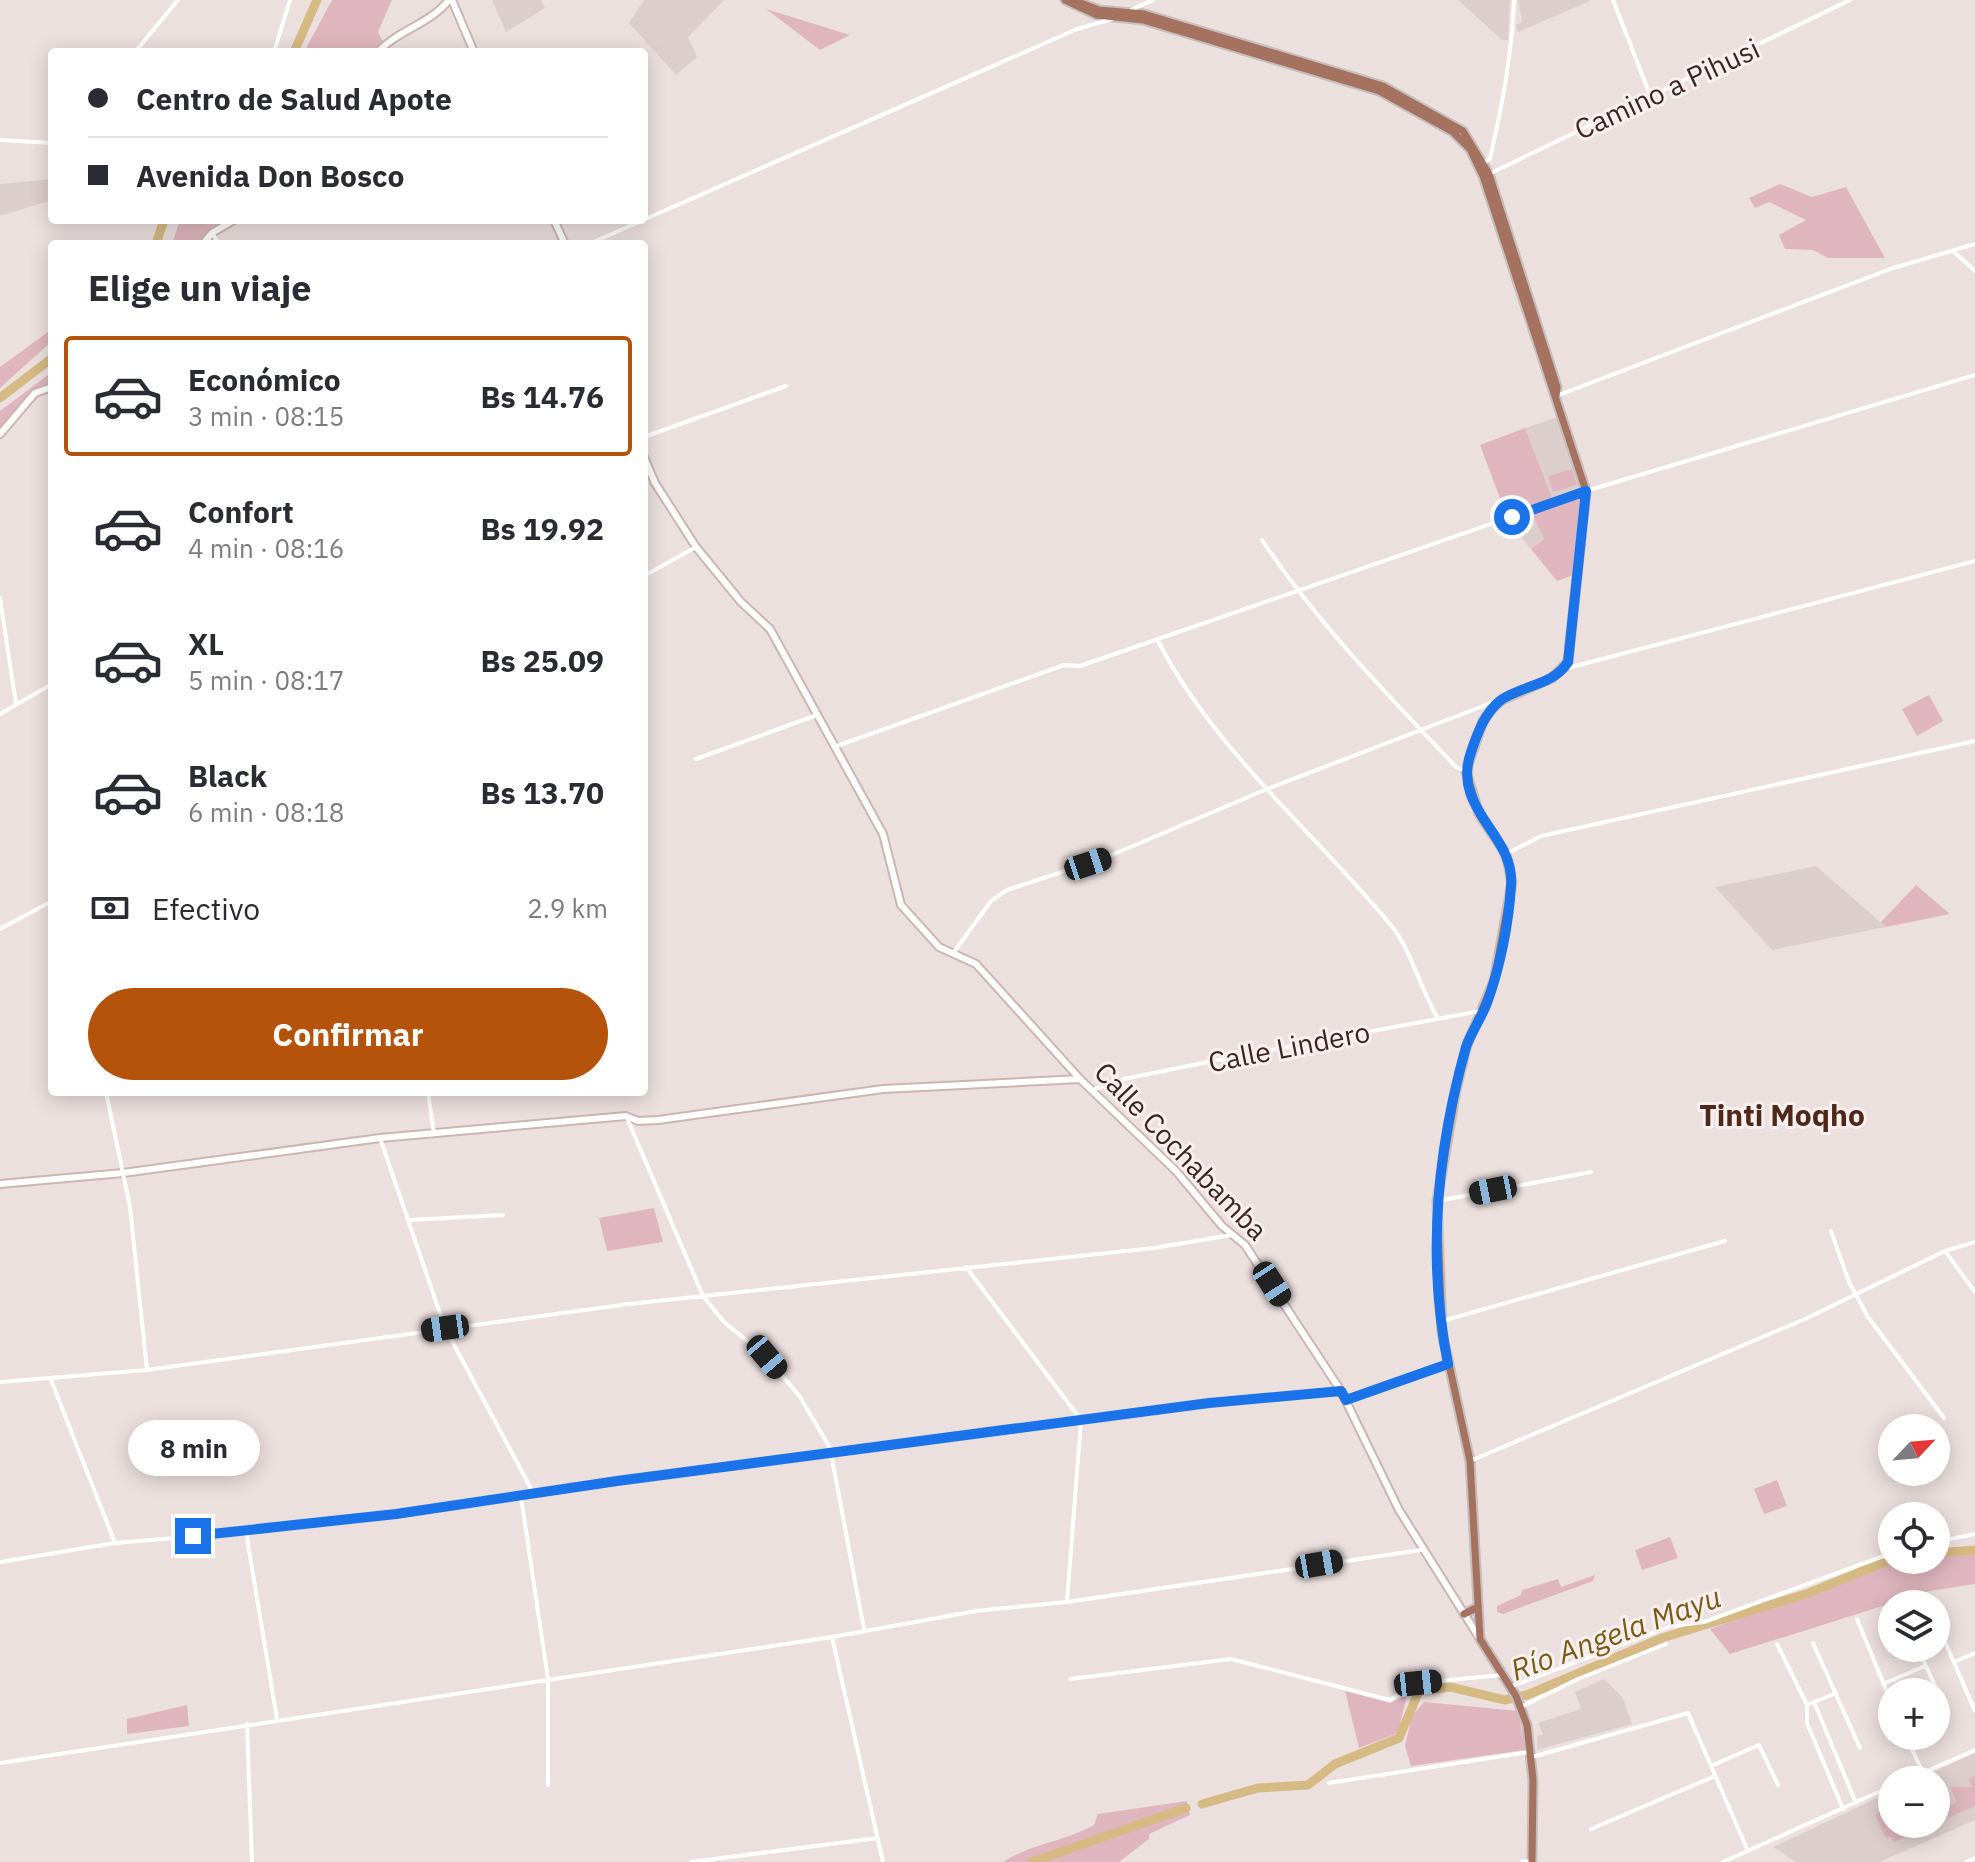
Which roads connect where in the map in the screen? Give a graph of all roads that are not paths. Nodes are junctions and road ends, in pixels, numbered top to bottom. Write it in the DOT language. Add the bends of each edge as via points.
graph roads {
  1 [pos="178,0"];
  2 [pos="290,0"];
  3 [pos="450,0"];
  4 [pos="1065,0"];
  5 [pos="1073,0"];
  6 [pos="1153,0"];
  7 [pos="1514,0"];
  8 [pos="1613,0"];
  9 [pos="1850,0"];
  10 [pos="1130,11"];
  11 [pos="1121,16"];
  12 [pos="138,48"];
  13 [pos="275,48"];
  14 [pos="382,48"];
  15 [pos="472,48"];
  16 [pos="1650,95"];
  17 [pos="0,140"];
  18 [pos="48,143"];
  19 [pos="1482,164"];
  20 [pos="1486,175"];
  21 [pos="648,218"];
  22 [pos="227,224"];
  23 [pos="634,224"];
  24 [pos="212,233"];
  25 [pos="206,240"];
  26 [pos="216,240"];
  27 [pos="598,240"];
  28 [pos="1975,244"];
  29 [pos="1953,251"];
  30 [pos="1975,271"];
  31 [pos="1975,375"];
  32 [pos="786,386"];
  33 [pos="48,388"];
  34 [pos="1556,396"];
  35 [pos="0,434"];
  36 [pos="648,436"];
  37 [pos="648,466"];
  38 [pos="1586,491"];
  39 [pos="1262,540"];
  40 [pos="696,547"];
  41 [pos="1975,561"];
  42 [pos="648,574"];
  43 [pos="1294,589"];
  44 [pos="0,598"];
  45 [pos="1157,639"];
  46 [pos="1564,669"];
  47 [pos="48,686"];
  48 [pos="1502,700"];
  49 [pos="16,704"];
  50 [pos="0,714"];
  51 [pos="817,715"];
  52 [pos="1421,730"];
  53 [pos="1975,741"];
  54 [pos="834,747"];
  55 [pos="696,759"];
  56 [pos="1466,771"];
  57 [pos="1267,789"];
  58 [pos="1506,854"];
  59 [pos="48,903"];
  60 [pos="0,929"];
  61 [pos="953,953"];
  62 [pos="1484,1011"];
  63 [pos="1437,1017"];
  64 [pos="1080,1079"];
  65 [pos="1095,1089"];
  66 [pos="107,1096"];
  67 [pos="429,1096"];
  68 [pos="626,1116"];
  69 [pos="434,1134"];
  70 [pos="380,1138"];
  71 [pos="1591,1172"];
  72 [pos="123,1173"];
  73 [pos="0,1184"];
  74 [pos="1437,1201"];
  75 [pos="503,1215"];
  76 [pos="408,1220"];
  77 [pos="1831,1231"];
  78 [pos="1233,1235"];
  79 [pos="1725,1241"];
  80 [pos="1975,1242"];
  81 [pos="1945,1251"];
  82 [pos="966,1267"];
  83 [pos="1975,1292"];
  84 [pos="1856,1293"];
  85 [pos="703,1296"];
  86 [pos="1442,1321"];
  87 [pos="445,1328"];
  88 [pos="1448,1364"];
  89 [pos="147,1370"];
  90 [pos="51,1380"];
  91 [pos="0,1382"];
  92 [pos="1341,1391"];
  93 [pos="1346,1400"];
  94 [pos="1941,1414"];
  95 [pos="1081,1420"];
  96 [pos="833,1455"];
  97 [pos="1470,1461"];
  98 [pos="534,1494"];
  99 [pos="521,1497"];
  100 [pos="246,1532"];
  101 [pos="1975,1534"];
  102 [pos="1950,1539"];
  103 [pos="115,1543"];
  104 [pos="1421,1550"];
  105 [pos="1878,1558"];
  106 [pos="0,1562"];
  107 [pos="1067,1602"];
  108 [pos="1478,1607"];
  109 [pos="1464,1614"];
  110 [pos="1857,1619"];
  111 [pos="864,1629"];
  112 [pos="832,1637"];
  113 [pos="1480,1639"];
  114 [pos="1813,1643"];
  115 [pos="1666,1644"];
  116 [pos="1777,1644"];
  117 [pos="1950,1653"];
  118 [pos="1975,1653"];
  119 [pos="1924,1662"];
  120 [pos="1954,1662"];
  121 [pos="1926,1666"];
  122 [pos="1502,1675"];
  123 [pos="1881,1678"];
  124 [pos="1897,1678"];
  125 [pos="1931,1678"];
  126 [pos="548,1679"];
  127 [pos="1070,1679"];
  128 [pos="1510,1687"];
  129 [pos="1836,1693"];
  130 [pos="1519,1701"];
  131 [pos="1814,1702"];
  132 [pos="1807,1705"];
  133 [pos="1975,1711"];
  134 [pos="277,1720"];
  135 [pos="247,1724"];
  136 [pos="1860,1748"];
  137 [pos="1975,1750"];
  138 [pos="1531,1755"];
  139 [pos="0,1763"];
  140 [pos="1711,1766"];
  141 [pos="1939,1766"];
  142 [pos="1715,1776"];
  143 [pos="1329,1783"];
  144 [pos="548,1785"];
  145 [pos="1778,1785"];
  146 [pos="1878,1793"];
  147 [pos="1856,1803"];
  148 [pos="1843,1809"];
  149 [pos="1591,1829"];
  150 [pos="878,1838"];
  151 [pos="1748,1851"];
  152 [pos="1975,1858"];
  153 [pos="1532,1861"];
  154 [pos="252,1862"];
  155 [pos="691,1862"];
  156 [pos="883,1862"];
  157 [pos="1522,1862"];
  158 [pos="1723,1862"];
  159 [pos="1966,1862"];
  1 -- 12 [label="street"];
  2 -- 13 [label="street"];
  3 -- 14 [label="street"];
  3 -- 15 [label="street"];
  4 -- 11 [label="main road" via="1097,15"];
  5 -- 10 [label="main road" via="1099,10"];
  6 -- 10 [label="street"];
  7 -- 19 [label="street" via="1507,84 1490,159"];
  8 -- 16 [label="street"];
  9 -- 16 [label="street, Camino a Pihusi"];
  10 -- 11 [label="street"];
  10 -- 19 [label="main road" via="1390,89 1455,125 1470,139"];
  11 -- 19 [label="main road" via="1379,91 1453,132"];
  11 -- 21 [label="street" via="1077,29"];
  16 -- 20 [label="street, Camino a Pihusi"];
  17 -- 18 [label="street"];
  19 -- 20 [label="main road"];
  20 -- 34 [label="main road"];
  22 -- 24 [label="street"];
  23 -- 27 [label="street"];
  24 -- 25 [label="street"];
  24 -- 26 [label="street"];
  28 -- 29 [label="street"];
  29 -- 30 [label="street"];
  29 -- 34 [label="street" via="1893,268"];
  31 -- 38 [label="street"];
  32 -- 36 [label="street"];
  33 -- 35 [label="street" via="35,393"];
  34 -- 38 [label="main road"];
  37 -- 40 [label="street, Calle Cochabamba"];
  38 -- 43 [label="street"];
  38 -- 46 [label="main road" via="1570,656"];
  39 -- 43 [label="street"];
  40 -- 42 [label="street"];
  40 -- 51 [label="street, Calle Cochabamba" via="770,629"];
  41 -- 46 [label="street"];
  43 -- 45 [label="street"];
  43 -- 52 [label="street"];
  44 -- 49 [label="street"];
  45 -- 54 [label="street" via="1080,666 1064,665"];
  45 -- 57 [label="street" via="1195,698"];
  46 -- 48 [label="main road"];
  47 -- 49 [label="street"];
  48 -- 52 [label="street"];
  48 -- 56 [label="main road" via="1483,721"];
  49 -- 50 [label="street"];
  51 -- 54 [label="street, Calle Cochabamba"];
  51 -- 55 [label="street"];
  52 -- 56 [label="street"];
  52 -- 57 [label="street"];
  53 -- 58 [label="street" via="1541,836"];
  54 -- 61 [label="street, Calle Cochabamba" via="883,834 901,905 931,940"];
  56 -- 58 [label="main road" via="1479,814"];
  57 -- 61 [label="street" via="1107,857 1007,890 991,901"];
  57 -- 63 [label="street" via="1393,927"];
  58 -- 62 [label="main road" via="1512,883"];
  59 -- 60 [label="street"];
  61 -- 64 [label="street, Calle Cochabamba" via="976,964"];
  62 -- 63 [label="street, Calle Lindero"];
  62 -- 74 [label="main road" via="1467,1045"];
  63 -- 65 [label="street, Calle Lindero"];
  64 -- 65 [label="street, Calle Cochabamba"];
  64 -- 68 [label="street" via="883,1089 658,1120"];
  65 -- 78 [label="street, Calle Cochabamba"];
  66 -- 72 [label="street"];
  67 -- 69 [label="street"];
  68 -- 69 [label="street"];
  68 -- 85 [label="street"];
  69 -- 70 [label="street"];
  70 -- 72 [label="street"];
  70 -- 76 [label="street"];
  71 -- 74 [label="street"];
  72 -- 73 [label="street"];
  72 -- 89 [label="street" via="139,1266"];
  74 -- 86 [label="main road"];
  75 -- 76 [label="street"];
  76 -- 87 [label="street"];
  77 -- 84 [label="street"];
  78 -- 82 [label="street"];
  78 -- 92 [label="street, Calle Cochabamba" via="1245,1245"];
  79 -- 86 [label="street"];
  80 -- 81 [label="street"];
  81 -- 83 [label="street"];
  81 -- 84 [label="street"];
  82 -- 85 [label="street"];
  82 -- 95 [label="street"];
  84 -- 94 [label="street"];
  84 -- 97 [label="street"];
  85 -- 87 [label="street"];
  85 -- 96 [label="street" via="800,1397"];
  86 -- 88 [label="main road"];
  87 -- 89 [label="street"];
  87 -- 98 [label="street"];
  88 -- 93 [label="street"];
  88 -- 97 [label="main road"];
  89 -- 90 [label="street"];
  90 -- 91 [label="street"];
  90 -- 103 [label="street"];
  92 -- 93 [label="street, Calle Cochabamba"];
  92 -- 95 [label="street"];
  93 -- 104 [label="street, Calle Cochabamba"];
  95 -- 96 [label="street"];
  95 -- 107 [label="street"];
  96 -- 98 [label="street"];
  96 -- 111 [label="street"];
  97 -- 108 [label="main road"];
  98 -- 99 [label="street"];
  99 -- 100 [label="street"];
  99 -- 126 [label="street"];
  100 -- 103 [label="street"];
  100 -- 134 [label="street"];
  101 -- 102 [label="street"];
  103 -- 106 [label="street"];
  104 -- 107 [label="street"];
  104 -- 109 [label="street, Calle Cochabamba"];
  105 -- 128 [label="street" via="1704,1622 1671,1626"];
  107 -- 111 [label="street"];
  108 -- 109 [label="main road"];
  108 -- 113 [label="main road"];
  109 -- 113 [label="street, Calle Cochabamba"];
  110 -- 123 [label="street"];
  111 -- 112 [label="street"];
  112 -- 126 [label="street"];
  112 -- 150 [label="street"];
  113 -- 122 [label="main road, Calle Cochabamba"];
  114 -- 129 [label="street"];
  115 -- 130 [label="street"];
  116 -- 132 [label="street"];
  117 -- 120 [label="street"];
  118 -- 120 [label="street"];
  119 -- 121 [label="street"];
  120 -- 133 [label="street"];
  121 -- 124 [label="street"];
  121 -- 125 [label="street"];
  122 -- 127 [label="street" via="1418,1683 1390,1700 1231,1659"];
  122 -- 128 [label="main road, Calle Cochabamba"];
  126 -- 134 [label="street"];
  126 -- 144 [label="street"];
  128 -- 130 [label="main road, Calle Cochabamba"];
  129 -- 131 [label="street"];
  129 -- 136 [label="street"];
  130 -- 138 [label="main road, Calle Cochabamba"];
  131 -- 132 [label="street"];
  131 -- 147 [label="street"];
  132 -- 148 [label="street" via="1807,1723"];
  134 -- 135 [label="street"];
  135 -- 139 [label="street"];
  135 -- 154 [label="street"];
  137 -- 141 [label="street"];
  138 -- 140 [label="street" via="1688,1713"];
  138 -- 143 [label="street"];
  138 -- 153 [label="main road, Calle Cochabamba"];
  140 -- 142 [label="street"];
  140 -- 145 [label="street" via="1759,1745"];
  142 -- 149 [label="street"];
  142 -- 151 [label="street"];
  146 -- 147 [label="street"];
  147 -- 148 [label="street"];
  148 -- 151 [label="street"];
  150 -- 155 [label="street"];
  150 -- 156 [label="street"];
  151 -- 158 [label="street"];
  152 -- 159 [label="street"];
  153 -- 157 [label="street"];
}
